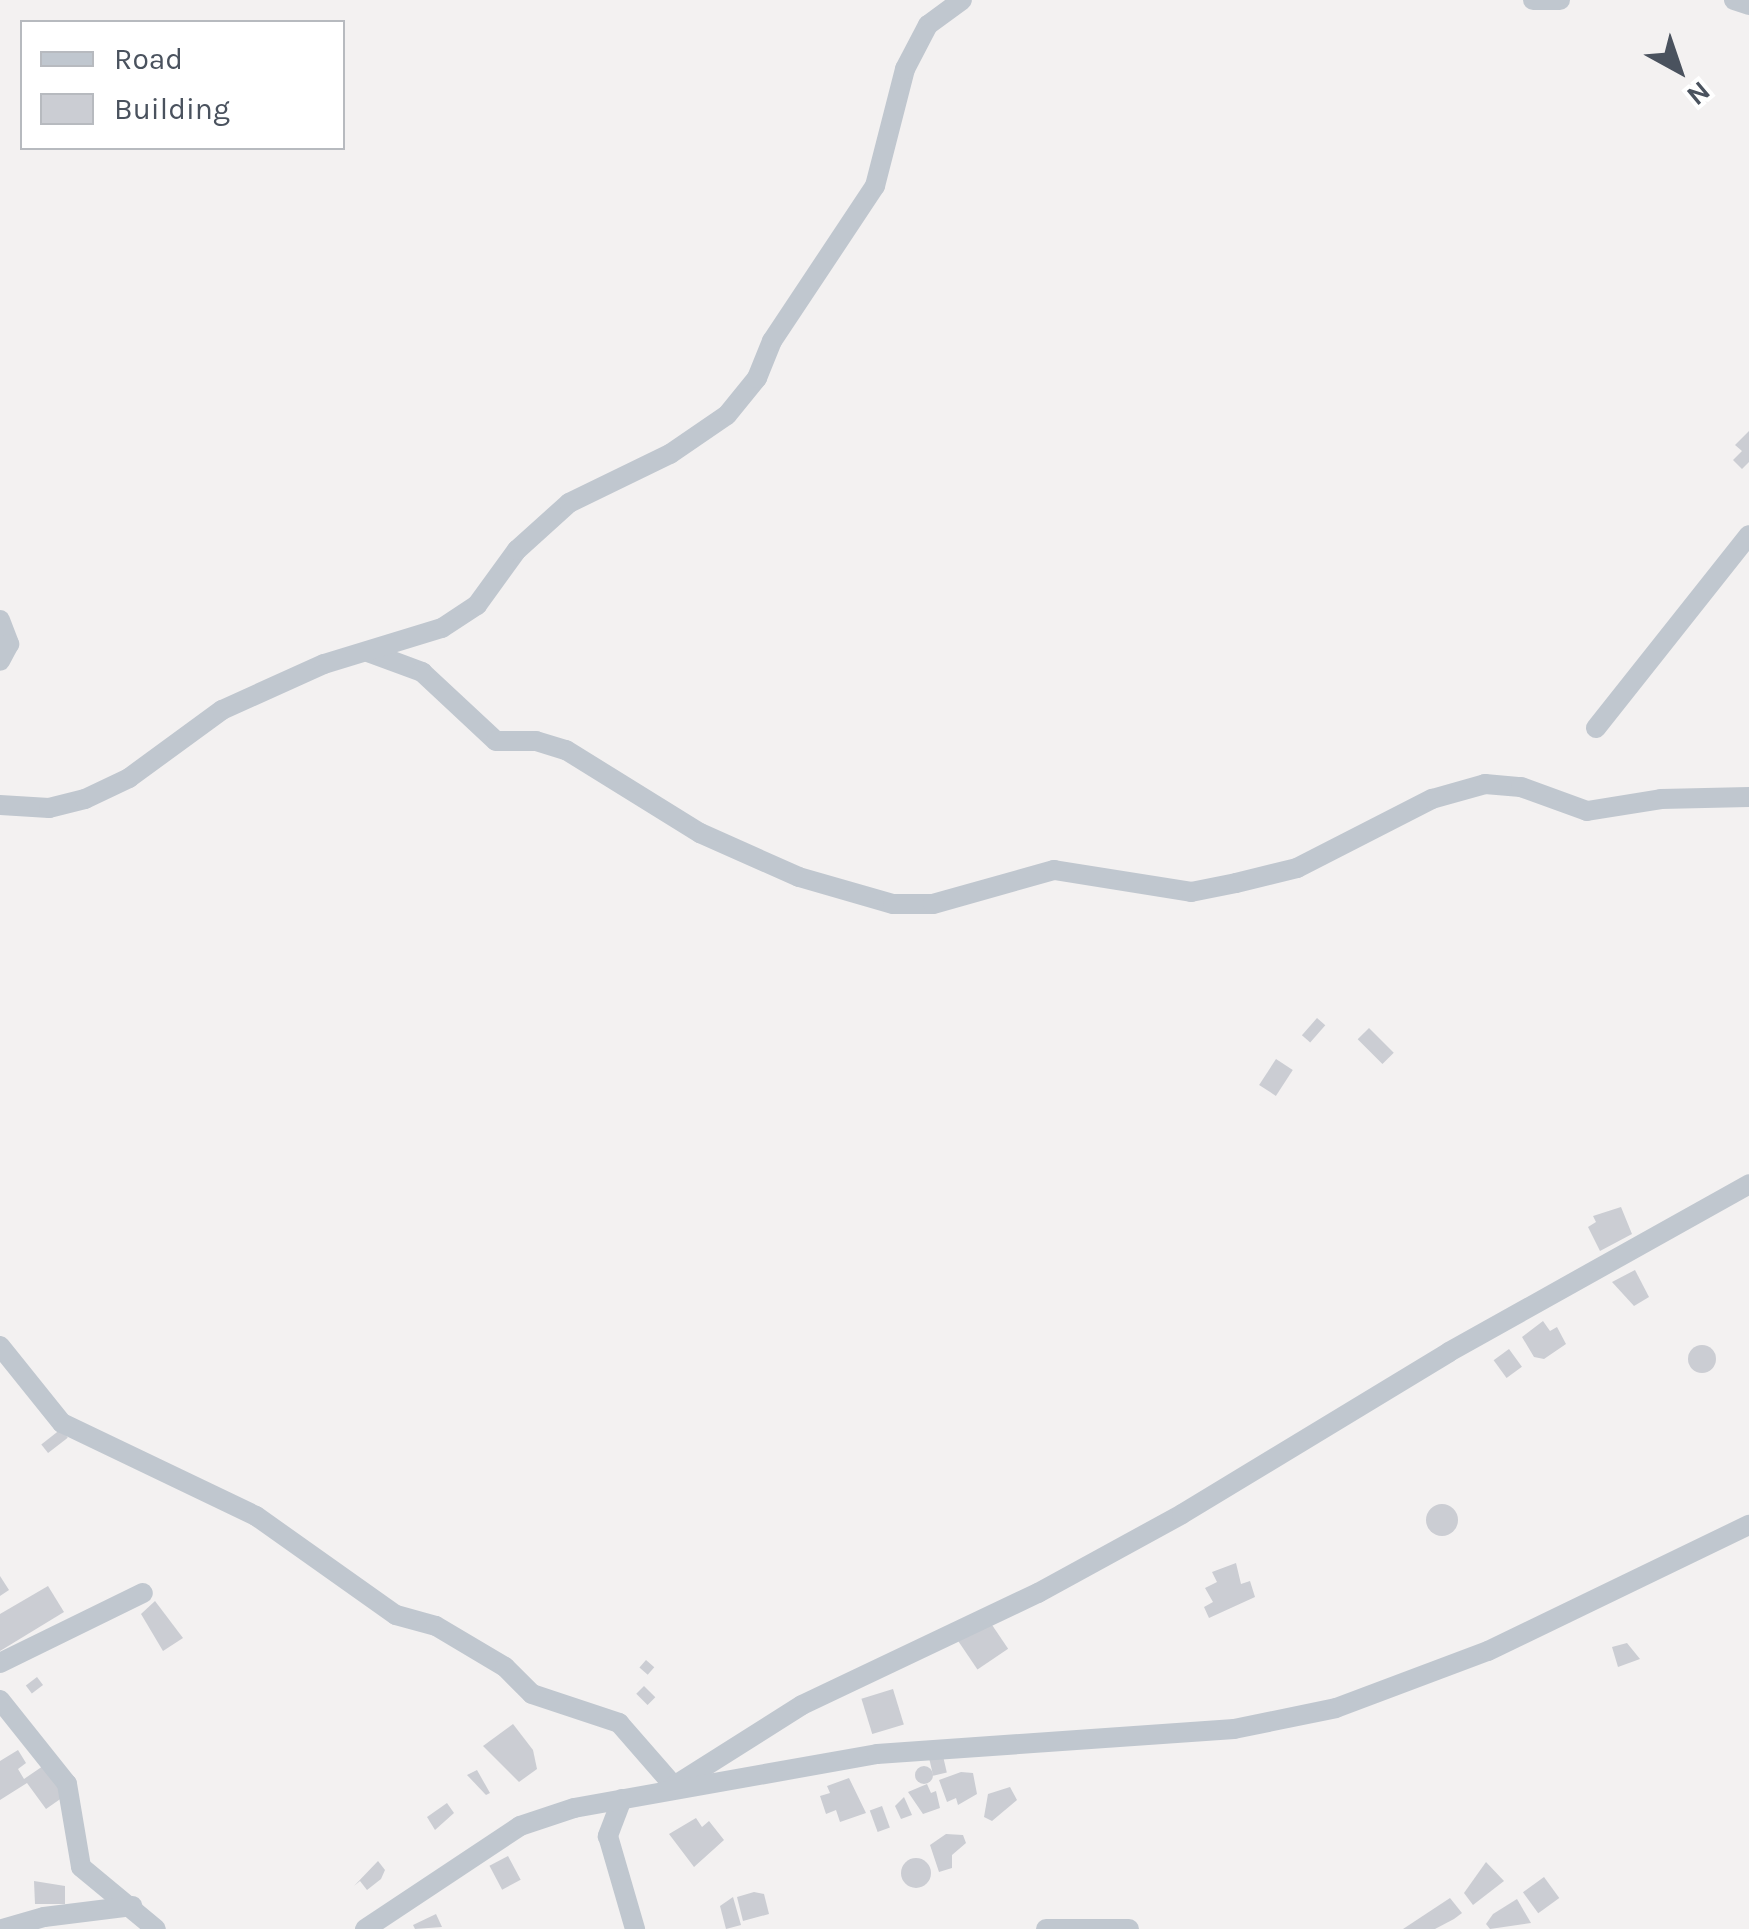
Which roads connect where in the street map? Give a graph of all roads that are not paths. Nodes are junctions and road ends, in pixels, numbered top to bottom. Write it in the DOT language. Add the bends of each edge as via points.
graph roads {
  1 [pos="962,0"];
  2 [pos="1533,0"];
  3 [pos="1560,0"];
  4 [pos="1734,0"];
  5 [pos="1749,5"];
  6 [pos="1749,535"];
  7 [pos="0,620"];
  8 [pos="368,652"];
  9 [pos="0,661"];
  10 [pos="1596,728"];
  11 [pos="1749,797"];
  12 [pos="0,806"];
  13 [pos="1749,1184"];
  14 [pos="0,1346"];
  15 [pos="1749,1525"];
  16 [pos="143,1593"];
  17 [pos="0,1662"];
  18 [pos="0,1700"];
  19 [pos="674,1786"];
  20 [pos="622,1799"];
  21 [pos="132,1906"];
  22 [pos="2,1929"];
  23 [pos="156,1929"];
  24 [pos="365,1929"];
  25 [pos="635,1929"];
  26 [pos="1046,1929"];
  27 [pos="1129,1929"];
  1 -- 8 [label="street" via="918,41 875,186 734,407 670,454 569,503 536,528 462,615"];
  2 -- 3 [label="street"];
  4 -- 5 [label="street"];
  6 -- 10 [label="street"];
  7 -- 9 [label="street" via="9,644"];
  8 -- 11 [label="street" via="422,672 496,741 536,741 566,750 700,833 799,877 893,904 933,904 1054,870 1191,892 1236,883 1296,868 1432,799 1485,784 1521,787 1587,811 1661,799"];
  8 -- 12 [label="street" via="222,710 128,778 85,799 49,808"];
  13 -- 19 [label="street" via="1449,1352 1182,1514 1038,1593 802,1705"];
  14 -- 19 [label="street" via="62,1423 256,1516 396,1615 436,1626 507,1668 535,1696 619,1723"];
  15 -- 19 [label="street" via="1488,1651 1292,1719 1234,1729 877,1754"];
  16 -- 17 [label="street"];
  18 -- 21 [label="street" via="67,1784 81,1868"];
  19 -- 20 [label="street"];
  20 -- 24 [label="street" via="532,1820 444,1871"];
  20 -- 25 [label="street" via="608,1836"];
  21 -- 22 [label="street" via="44,1916"];
  21 -- 23 [label="street"];
  26 -- 27 [label="street"];
}
